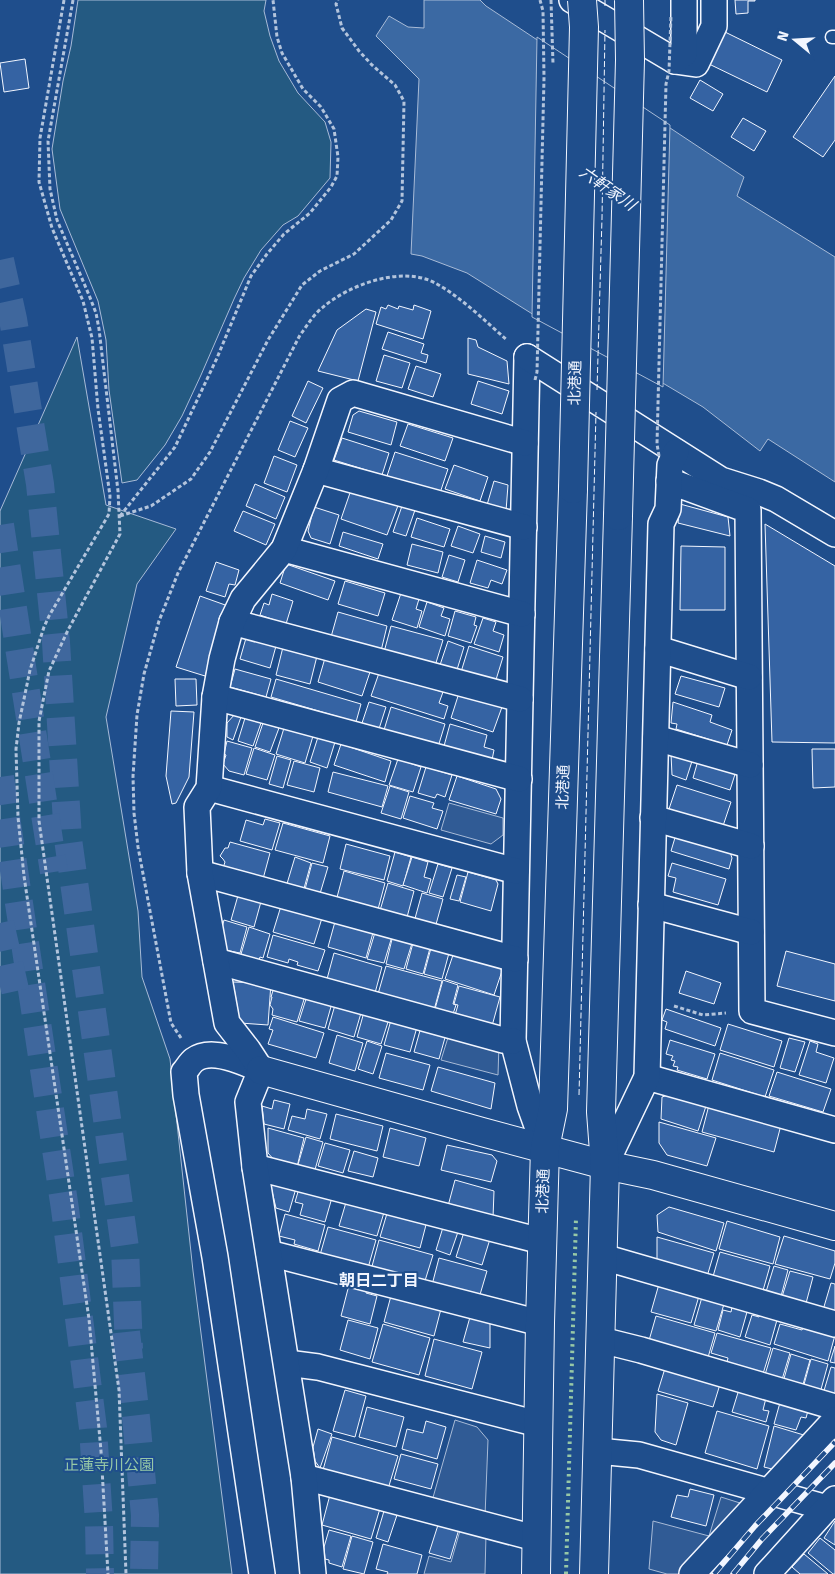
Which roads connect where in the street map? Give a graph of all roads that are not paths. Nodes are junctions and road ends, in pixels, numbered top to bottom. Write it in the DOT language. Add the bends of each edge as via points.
graph roads {
  1 [pos="572,0"];
  2 [pos="582,0"];
  3 [pos="629,0"];
  4 [pos="714,0"];
  5 [pos="678,8"];
  6 [pos="675,61"];
  7 [pos="525,443"];
  8 [pos="667,454"];
  9 [pos="316,470"];
  10 [pos="669,481"];
  11 [pos="524,527"];
  12 [pos="835,534"];
  13 [pos="284,548"];
  14 [pos="522,614"];
  15 [pos="232,622"];
  16 [pos="658,649"];
  17 [pos="749,677"];
  18 [pos="215,697"];
  19 [pos="520,699"];
  20 [pos="656,738"];
  21 [pos="750,765"];
  22 [pos="519,779"];
  23 [pos="209,788"];
  24 [pos="653,818"];
  25 [pos="751,846"];
  26 [pos="516,871"];
  27 [pos="200,874"];
  28 [pos="650,905"];
  29 [pos="750,932"];
  30 [pos="515,959"];
  31 [pos="216,962"];
  32 [pos="835,1033"];
  33 [pos="513,1041"];
  34 [pos="261,1070"];
  35 [pos="646,1077"];
  36 [pos="835,1130"];
  37 [pos="544,1148"];
  38 [pos="605,1165"];
  39 [pos="255,1167"];
  40 [pos="835,1226"];
  41 [pos="541,1241"];
  42 [pos="269,1253"];
  43 [pos="603,1257"];
  44 [pos="540,1323"];
  45 [pos="835,1324"];
  46 [pos="601,1340"];
  47 [pos="287,1364"];
  48 [pos="835,1407"];
  49 [pos="835,1420"];
  50 [pos="538,1424"];
  51 [pos="598,1451"];
  52 [pos="304,1477"];
  53 [pos="768,1491"];
  54 [pos="831,1503"];
  55 [pos="535,1538"];
  56 [pos="262,1574"];
  57 [pos="314,1574"];
  58 [pos="536,1574"];
  59 [pos="594,1574"];
  60 [pos="692,1574"];
  61 [pos="767,1574"];
  1 -- 6 [label="street"];
  2 -- 37 [label="main road, 北港通, bridge" via="573,489 553,1109"];
  3 -- 38 [label="main road, bridge" via="602,1112"];
  4 -- 6 [label="street" via="714,26 696,64"];
  5 -- 6 [label="street" via="684,54"];
  7 -- 8 [label="street" via="527,356"];
  7 -- 9 [label="street" via="353,393 340,400"];
  7 -- 11 [label="street"];
  8 -- 10 [label="street"];
  8 -- 12 [label="street" via="721,480 776,499"];
  9 -- 11 [label="street"];
  9 -- 13 [label="street"];
  10 -- 16 [label="street" via="668,509 661,524"];
  10 -- 17 [label="street" via="748,510"];
  11 -- 14 [label="street"];
  13 -- 14 [label="street"];
  13 -- 15 [label="street" via="243,599"];
  14 -- 19 [label="street"];
  15 -- 18 [label="street"];
  15 -- 19 [label="street"];
  16 -- 17 [label="street"];
  16 -- 20 [label="street"];
  17 -- 21 [label="street"];
  18 -- 22 [label="street"];
  18 -- 23 [label="street"];
  19 -- 22 [label="street"];
  20 -- 21 [label="street"];
  20 -- 24 [label="street"];
  21 -- 25 [label="street"];
  22 -- 26 [label="street"];
  23 -- 26 [label="street"];
  23 -- 27 [label="street" via="198,807"];
  24 -- 25 [label="street"];
  24 -- 28 [label="street"];
  25 -- 29 [label="street"];
  26 -- 30 [label="street"];
  27 -- 30 [label="street"];
  27 -- 31 [label="street"];
  28 -- 29 [label="street"];
  28 -- 35 [label="street"];
  29 -- 32 [label="street" via="752,1011"];
  30 -- 33 [label="street"];
  31 -- 33 [label="street"];
  31 -- 34 [label="street" via="228,1023"];
  33 -- 37 [label="street"];
  34 -- 37 [label="main road"];
  34 -- 39 [label="street" via="248,1102"];
  34 -- 56 [label="street" via="224,1055 194,1060 184,1072"];
  35 -- 36 [label="street"];
  35 -- 38 [label="street"];
  37 -- 38 [label="main road"];
  37 -- 41 [label="main road, 北港通"];
  38 -- 40 [label="main road"];
  38 -- 43 [label="main road"];
  39 -- 41 [label="street"];
  39 -- 42 [label="street"];
  41 -- 44 [label="main road, 北港通"];
  42 -- 44 [label="street"];
  42 -- 47 [label="street"];
  43 -- 45 [label="street"];
  43 -- 46 [label="main road"];
  44 -- 50 [label="main road, 北港通"];
  46 -- 48 [label="street"];
  46 -- 51 [label="main road"];
  47 -- 50 [label="street" via="318,1367"];
  47 -- 52 [label="street"];
  49 -- 53 [label="street"];
  50 -- 55 [label="main road, 北港通"];
  51 -- 53 [label="street" via="639,1455"];
  51 -- 59 [label="main road"];
  52 -- 55 [label="street"];
  52 -- 57 [label="street"];
  53 -- 54 [label="street"];
  53 -- 60 [label="street"];
  54 -- 61 [label="street"];
  55 -- 58 [label="main road, 北港通"];
}
